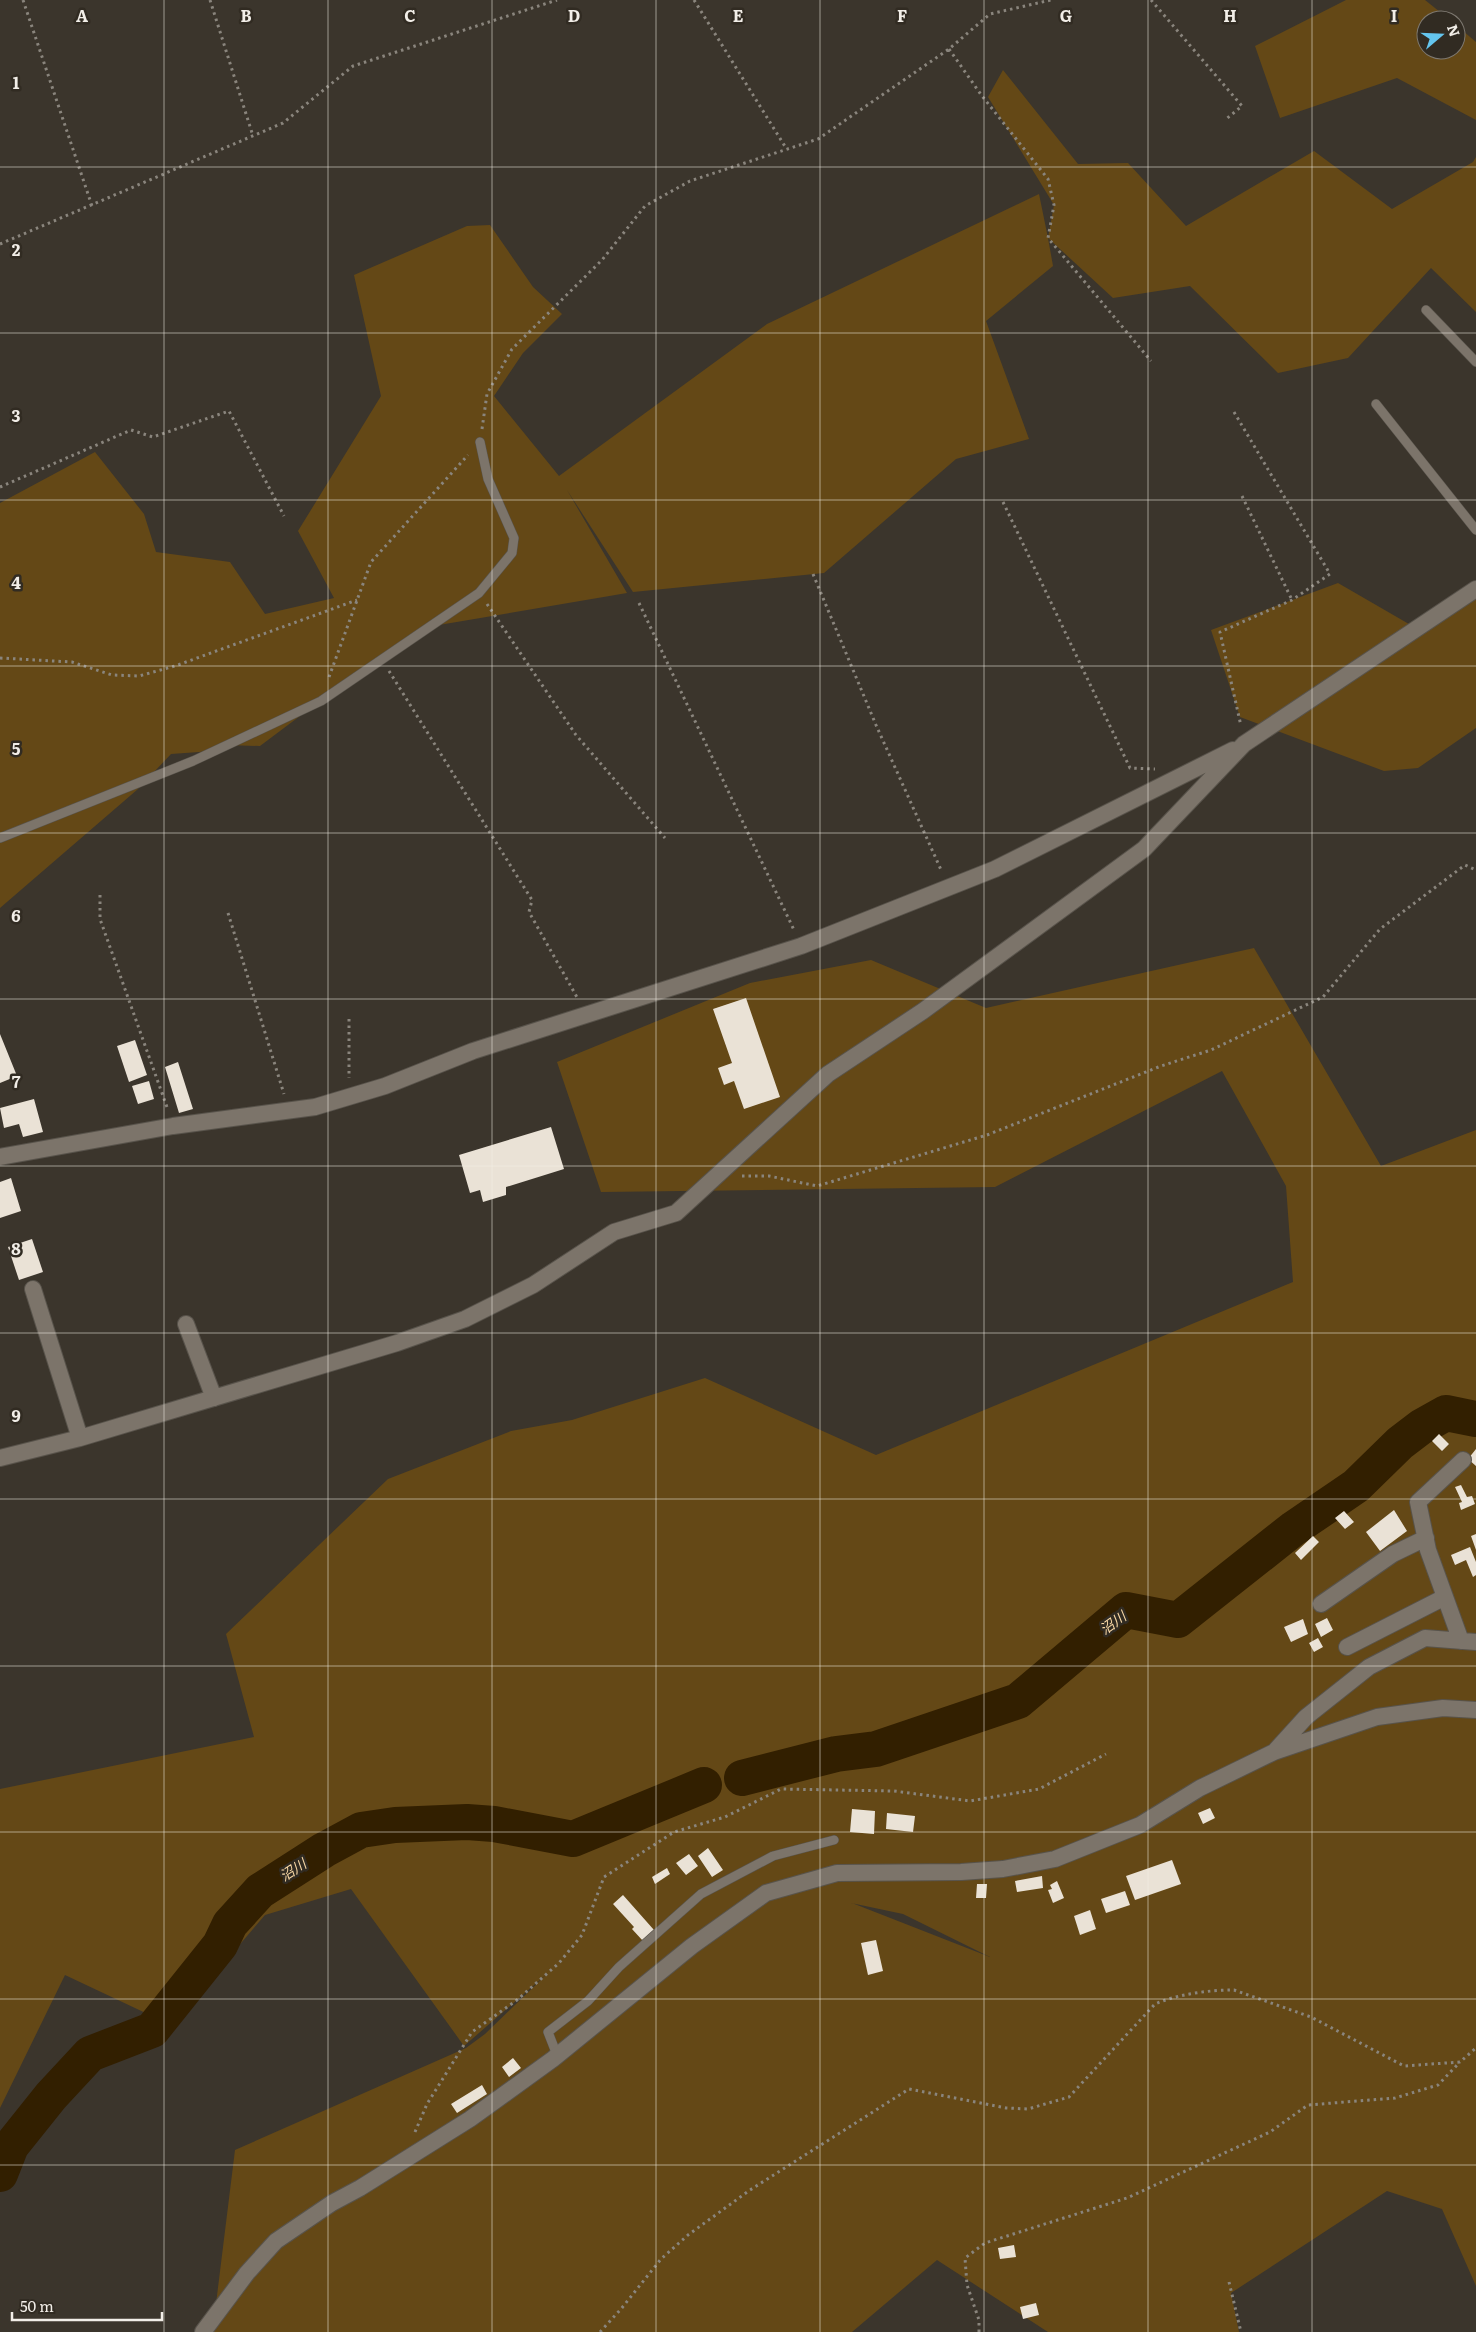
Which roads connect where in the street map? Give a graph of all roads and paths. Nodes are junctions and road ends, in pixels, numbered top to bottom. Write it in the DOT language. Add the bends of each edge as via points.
graph roads {
  1 [pos="23,0"];
  2 [pos="210,0"];
  3 [pos="557,0"];
  4 [pos="694,0"];
  5 [pos="1051,0"];
  6 [pos="1151,0"];
  7 [pos="949,49"];
  8 [pos="1225,120"];
  9 [pos="253,136"];
  10 [pos="786,148"];
  11 [pos="92,206"];
  12 [pos="0,244"];
  13 [pos="1426,310"];
  14 [pos="1151,361"];
  15 [pos="1476,362"];
  16 [pos="1376,404"];
  17 [pos="1234,412"];
  18 [pos="480,442"];
  19 [pos="0,486"];
  20 [pos="1242,496"];
  21 [pos="1004,502"];
  22 [pos="284,516"];
  23 [pos="1476,530"];
  24 [pos="814,574"];
  25 [pos="1476,589"];
  26 [pos="480,593"];
  27 [pos="357,600"];
  28 [pos="1292,600"];
  29 [pos="639,603"];
  30 [pos="0,658"];
  31 [pos="382,660"];
  32 [pos="321,701"];
  33 [pos="1244,744"];
  34 [pos="1185,773"];
  35 [pos="0,838"];
  36 [pos="665,838"];
  37 [pos="1476,870"];
  38 [pos="948,887"];
  39 [pos="100,895"];
  40 [pos="228,913"];
  41 [pos="801,946"];
  42 [pos="586,1014"];
  43 [pos="349,1020"];
  44 [pos="349,1096"];
  45 [pos="290,1111"];
  46 [pos="173,1126"];
  47 [pos="0,1157"];
  48 [pos="715,1177"];
  49 [pos="33,1289"];
  50 [pos="186,1324"];
  51 [pos="214,1398"];
  52 [pos="80,1438"];
  53 [pos="0,1458"];
  54 [pos="1463,1460"];
  55 [pos="1426,1538"];
  56 [pos="1445,1597"];
  57 [pos="1321,1604"];
  58 [pos="1468,1641"];
  59 [pos="1348,1646"];
  60 [pos="1476,1710"];
  61 [pos="1274,1752"];
  62 [pos="834,1840"];
  63 [pos="1476,2048"];
  64 [pos="558,2055"];
  65 [pos="1460,2062"];
  66 [pos="1228,2282"];
  67 [pos="204,2332"];
  68 [pos="600,2332"];
  69 [pos="979,2332"];
  70 [pos="1241,2332"];
  1 -- 11 [label="path"];
  2 -- 9 [label="path"];
  3 -- 9 [label="path" via="353,66 283,123"];
  4 -- 10 [label="path"];
  5 -- 7 [label="path" via="990,14"];
  6 -- 8 [label="path" via="1242,106"];
  7 -- 10 [label="path" via="818,139"];
  7 -- 14 [label="path" via="1048,179 1054,205 1048,238"];
  9 -- 11 [label="path"];
  10 -- 18 [label="path" via="690,181 645,206 602,260 512,349 488,394"];
  11 -- 12 [label="path"];
  13 -- 15 [label="lane"];
  16 -- 23 [label="lane"];
  17 -- 28 [label="path" via="1330,574"];
  18 -- 26 [label="lane" via="488,479 514,538 512,553"];
  18 -- 27 [label="path" via="371,562"];
  19 -- 22 [label="path" via="131,430 154,437 229,411"];
  20 -- 28 [label="path"];
  21 -- 34 [label="path" via="1130,768"];
  24 -- 38 [label="path"];
  25 -- 33 [label="street"];
  26 -- 31 [label="lane"];
  26 -- 36 [label="path" via="576,735"];
  27 -- 30 [label="path" via="139,676 112,675 72,662"];
  27 -- 32 [label="path"];
  28 -- 33 [label="path" via="1220,632"];
  29 -- 41 [label="path"];
  31 -- 32 [label="lane"];
  31 -- 42 [label="path" via="532,900 529,912"];
  32 -- 35 [label="lane" via="193,761"];
  33 -- 34 [label="street"];
  33 -- 48 [label="street" via="1144,849 923,1011 828,1074"];
  34 -- 38 [label="street" via="995,869"];
  37 -- 48 [label="path" via="1465,865 1380,930 1324,997 1211,1050 1161,1066 987,1135 817,1186 769,1176"];
  38 -- 41 [label="street"];
  39 -- 46 [label="path" via="100,919"];
  40 -- 45 [label="path"];
  41 -- 42 [label="street"];
  42 -- 44 [label="street"];
  43 -- 44 [label="path"];
  44 -- 45 [label="street"];
  45 -- 46 [label="street"];
  46 -- 47 [label="street"];
  48 -- 51 [label="street" via="676,1213 614,1232 533,1285 465,1319"];
  49 -- 52 [label="street"];
  50 -- 51 [label="street"];
  51 -- 52 [label="street"];
  52 -- 53 [label="street"];
  54 -- 55 [label="street" via="1418,1502"];
  55 -- 56 [label="street"];
  55 -- 57 [label="street" via="1393,1554"];
  56 -- 58 [label="street"];
  56 -- 59 [label="street"];
  58 -- 61 [label="street" via="1425,1638 1370,1667 1306,1718"];
  60 -- 61 [label="street" via="1443,1708 1377,1717"];
  61 -- 64 [label="street" via="1200,1788 1140,1825 1055,1859 1003,1869 961,1872 837,1873 766,1893 692,1946"];
  62 -- 64 [label="lane" via="773,1856 701,1894 618,1967 588,2001 548,2032"];
  63 -- 65 [label="path"];
  64 -- 67 [label="street" via="470,2119 281,2237 247,2273"];
  65 -- 68 [label="path" via="1404,2066 1312,2017 1234,1990 1166,1999 1154,2004 1069,2097 1028,2109 1006,2108 910,2089 750,2190 688,2235 661,2259"];
  65 -- 69 [label="path" via="1438,2085 1396,2098 1308,2105 1270,2132 1127,2198 985,2244 965,2258"];
  66 -- 70 [label="path"];
}
